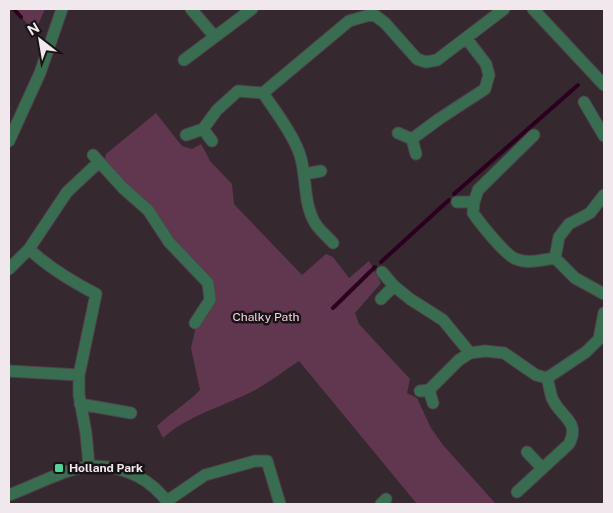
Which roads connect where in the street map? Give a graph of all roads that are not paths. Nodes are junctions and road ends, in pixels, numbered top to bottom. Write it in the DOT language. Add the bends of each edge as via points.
graph roads {
  1 [pos="62,9"];
  2 [pos="191,9"];
  3 [pos="252,9"];
  4 [pos="504,9"];
  5 [pos="533,9"];
  6 [pos="374,11"];
  7 [pos="215,37"];
  8 [pos="466,38"];
  9 [pos="184,60"];
  10 [pos="604,85"];
  11 [pos="262,93"];
  12 [pos="584,102"];
  13 [pos="203,130"];
  14 [pos="398,133"];
  15 [pos="186,135"];
  16 [pos="534,135"];
  17 [pos="604,136"];
  18 [pos="412,139"];
  19 [pos="9,141"];
  20 [pos="212,141"];
  21 [pos="416,154"];
  22 [pos="321,172"];
  23 [pos="305,174"];
  24 [pos="604,195"];
  25 [pos="457,202"];
  26 [pos="474,202"];
  27 [pos="333,243"];
  28 [pos="29,249"];
  29 [pos="555,258"];
  30 [pos="9,269"];
  31 [pos="382,272"];
  32 [pos="394,286"];
  33 [pos="604,294"];
  34 [pos="381,299"];
  35 [pos="604,313"];
  36 [pos="195,323"];
  37 [pos="602,342"];
  38 [pos="470,353"];
  39 [pos="9,371"];
  40 [pos="79,375"];
  41 [pos="548,378"];
  42 [pos="433,403"];
  43 [pos="80,404"];
  44 [pos="131,413"];
  45 [pos="527,452"];
  46 [pos="89,466"];
  47 [pos="542,468"];
  48 [pos="517,492"];
  49 [pos="9,495"];
  50 [pos="168,503"];
  51 [pos="280,504"];
  1 -- 19 [label="street" via="40,73"];
  2 -- 7 [label="street"];
  3 -- 7 [label="street"];
  4 -- 8 [label="street"];
  5 -- 10 [label="street"];
  6 -- 8 [label="street" via="417,59 426,62 437,60"];
  6 -- 11 [label="street" via="349,21"];
  7 -- 9 [label="street"];
  8 -- 18 [label="street" via="486,64 489,74 484,89"];
  11 -- 13 [label="street" via="238,91 217,110"];
  11 -- 23 [label="street" via="299,153"];
  12 -- 17 [label="street"];
  13 -- 15 [label="street"];
  13 -- 20 [label="street"];
  14 -- 18 [label="street"];
  16 -- 26 [label="street" via="478,190"];
  18 -- 21 [label="street"];
  22 -- 23 [label="street"];
  23 -- 27 [label="street" via="307,201 315,223"];
  24 -- 29 [label="street" via="590,213 570,224 559,237"];
  25 -- 26 [label="street"];
  26 -- 29 [label="street" via="473,213 482,226 514,259 529,262"];
  28 -- 30 [label="street"];
  28 -- 36 [label="street" via="67,192 96,158 148,210 169,242 208,282 210,300"];
  28 -- 40 [label="street" via="44,264 96,294"];
  29 -- 33 [label="street" via="575,278"];
  31 -- 32 [label="street"];
  32 -- 34 [label="street"];
  32 -- 38 [label="street" via="443,320"];
  35 -- 37 [label="street"];
  37 -- 41 [label="street"];
  38 -- 41 [label="street" via="504,353 536,375"];
  38 -- 42 [label="street" via="424,391"];
  39 -- 40 [label="street"];
  40 -- 43 [label="street"];
  41 -- 47 [label="street" via="552,398 574,430 569,444"];
  43 -- 44 [label="street"];
  43 -- 46 [label="street"];
  45 -- 47 [label="street"];
  46 -- 49 [label="street"];
  46 -- 50 [label="street" via="112,467 141,478"];
  47 -- 48 [label="street"];
  50 -- 51 [label="street" via="205,475 255,461 267,461"];
}
